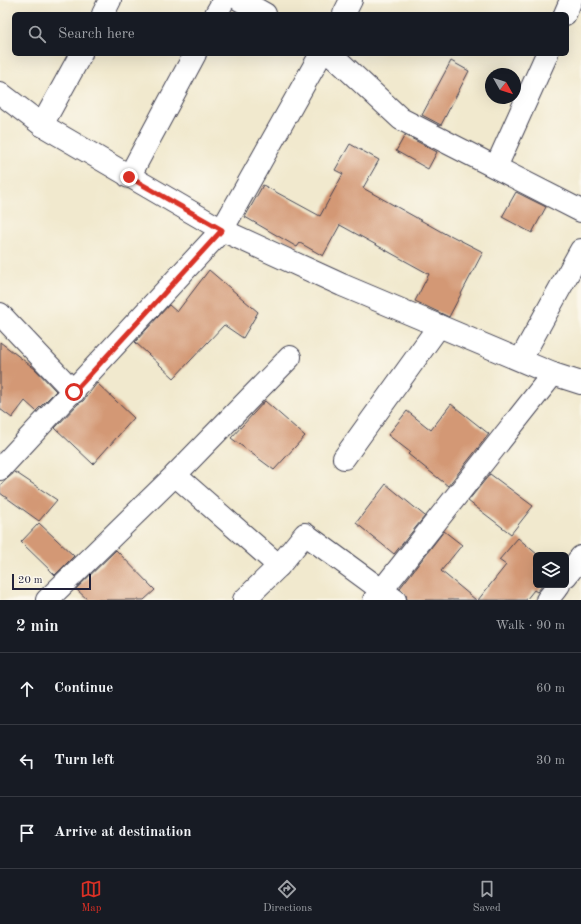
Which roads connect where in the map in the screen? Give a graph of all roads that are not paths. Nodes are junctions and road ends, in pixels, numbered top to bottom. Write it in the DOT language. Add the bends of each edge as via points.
graph roads {
  1 [pos="110,0"];
  2 [pos="224,0"];
  3 [pos="240,0"];
  4 [pos="351,0"];
  5 [pos="571,0"];
  6 [pos="104,12"];
  7 [pos="217,12"];
  8 [pos="261,12"];
  9 [pos="345,12"];
  10 [pos="566,12"];
  11 [pos="80,56"];
  12 [pos="194,56"];
  13 [pos="320,56"];
  14 [pos="333,56"];
  15 [pos="546,56"];
  16 [pos="0,93"];
  17 [pos="42,125"];
  18 [pos="496,167"];
  19 [pos="129,177"];
  20 [pos="581,211"];
  21 [pos="222,230"];
  22 [pos="581,250"];
  23 [pos="0,314"];
  24 [pos="439,326"];
  25 [pos="290,357"];
  26 [pos="520,359"];
  27 [pos="553,374"];
  28 [pos="581,382"];
  29 [pos="74,392"];
  30 [pos="344,458"];
  31 [pos="0,469"];
  32 [pos="175,475"];
  33 [pos="581,557"];
  34 [pos="279,566"];
  35 [pos="569,572"];
  36 [pos="557,588"];
  37 [pos="384,597"];
  38 [pos="47,600"];
  39 [pos="244,600"];
  40 [pos="548,600"];
  1 -- 6 [label="street"];
  2 -- 7 [label="street"];
  3 -- 8 [label="street"];
  4 -- 9 [label="street"];
  5 -- 10 [label="street"];
  11 -- 17 [label="street"];
  12 -- 19 [label="street"];
  13 -- 21 [label="street"];
  14 -- 18 [label="street" via="402,119"];
  15 -- 18 [label="street"];
  16 -- 17 [label="street"];
  17 -- 19 [label="street"];
  18 -- 20 [label="street"];
  19 -- 21 [label="street"];
  21 -- 24 [label="street"];
  21 -- 29 [label="street"];
  22 -- 26 [label="street"];
  23 -- 29 [label="street"];
  24 -- 26 [label="street"];
  24 -- 30 [label="street"];
  25 -- 32 [label="street"];
  26 -- 27 [label="street"];
  27 -- 28 [label="street"];
  27 -- 37 [label="street"];
  29 -- 31 [label="street"];
  32 -- 34 [label="street"];
  32 -- 38 [label="street"];
  33 -- 35 [label="street"];
  34 -- 37 [label="street" via="305,534"];
  34 -- 39 [label="street"];
  36 -- 40 [label="street"];
}
